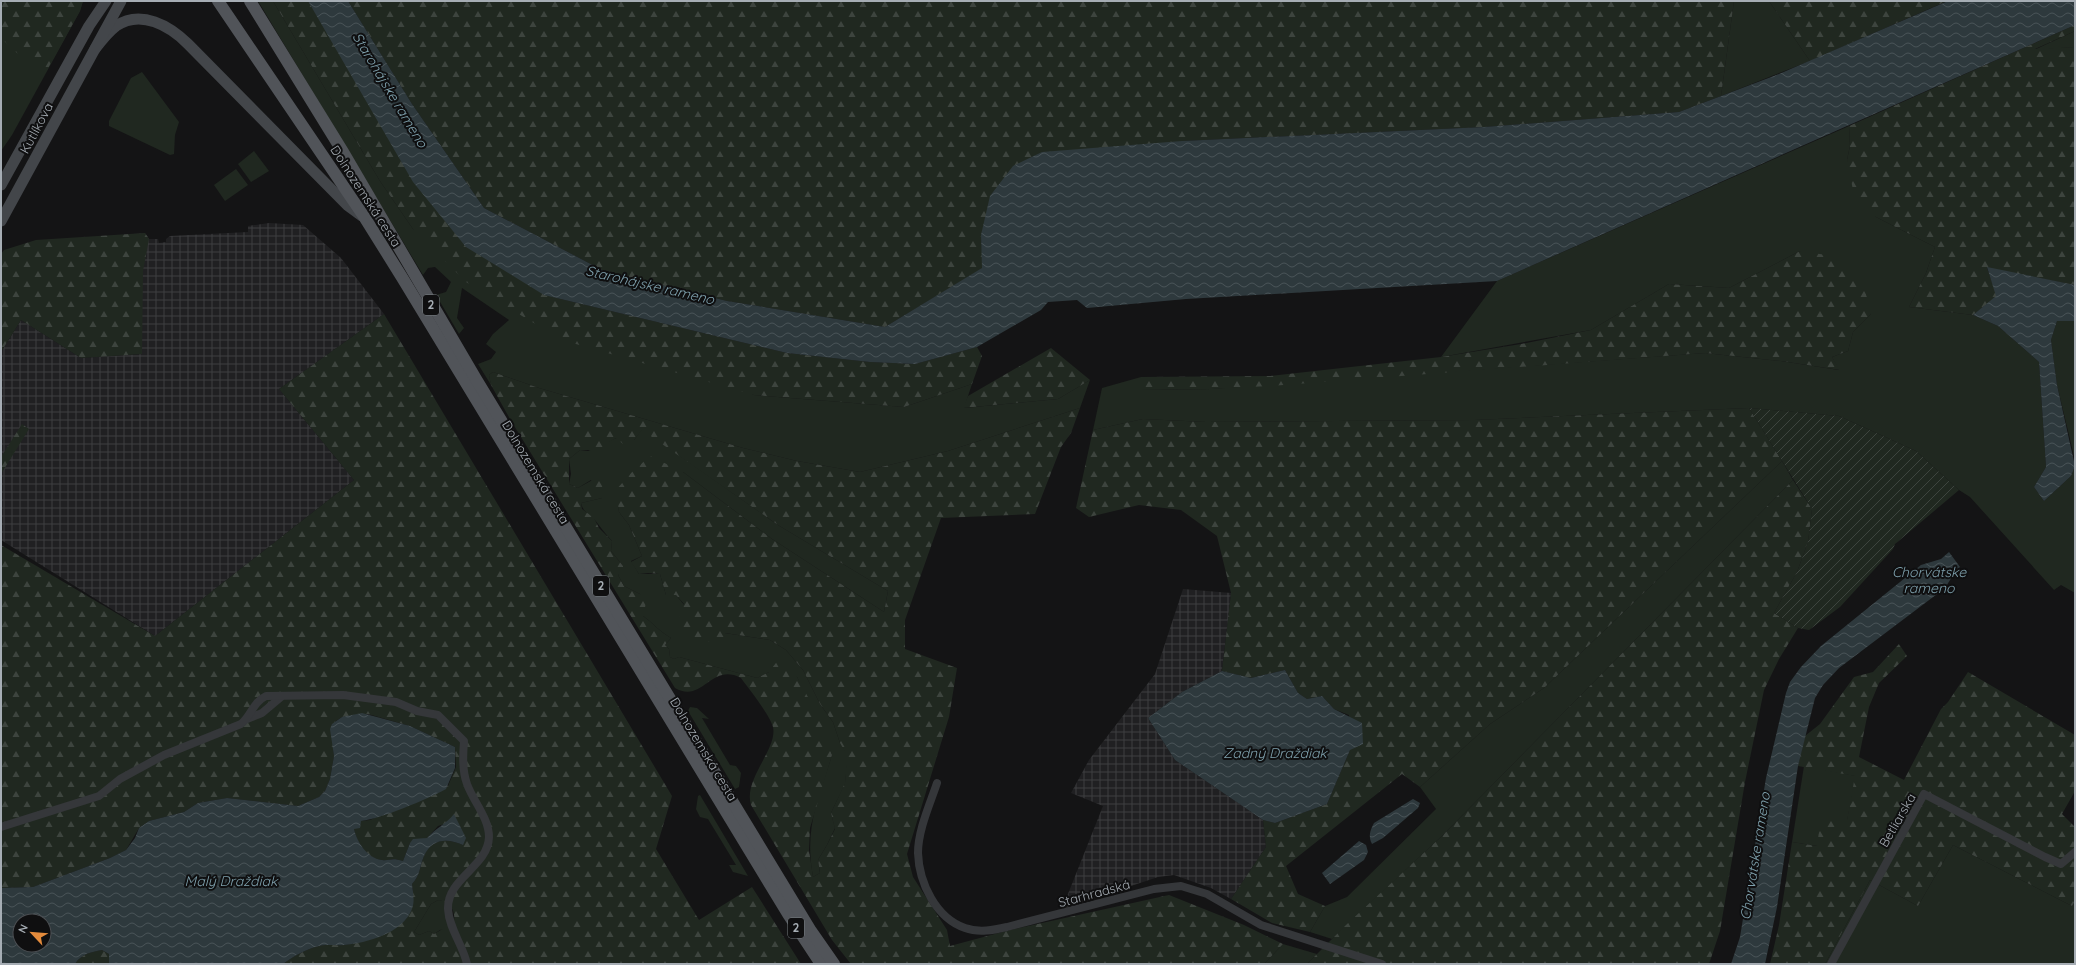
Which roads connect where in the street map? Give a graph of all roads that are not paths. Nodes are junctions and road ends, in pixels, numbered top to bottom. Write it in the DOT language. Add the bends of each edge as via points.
graph roads {
  1 [pos="97,1"];
  2 [pos="106,1"];
  3 [pos="121,1"];
  4 [pos="218,1"];
  5 [pos="250,1"];
  6 [pos="90,26"];
  7 [pos="95,49"];
  8 [pos="1,185"];
  9 [pos="365,218"];
  10 [pos="1,221"];
  11 [pos="281,696"];
  12 [pos="247,719"];
  13 [pos="937,783"];
  14 [pos="1,827"];
  15 [pos="2075,852"];
  16 [pos="467,964"];
  17 [pos="821,964"];
  18 [pos="834,964"];
  19 [pos="1382,964"];
  20 [pos="1831,964"];
  1 -- 6 [label="main road"];
  2 -- 6 [label="main road"];
  3 -- 7 [label="main road"];
  4 -- 9 [label="main road, Dolnozemská cesta / 2"];
  5 -- 18 [label="main road, Dolnozemská cesta / 2" via="343,152 420,286 614,608"];
  6 -- 8 [label="main road, Kutlíkova"];
  7 -- 9 [label="main road" via="114,28 126,21 148,20 168,27 192,47 347,205"];
  7 -- 10 [label="main road, Kutlíkova"];
  9 -- 17 [label="main road, Dolnozemská cesta / 2" via="788,914"];
  11 -- 12 [label="street" via="262,713"];
  11 -- 12 [label="street" via="266,696 257,700"];
  11 -- 16 [label="street" via="343,695 396,702 417,711 438,715 464,741 463,758 467,783 489,828 489,839 482,857 452,891 448,909 453,930"];
  12 -- 14 [label="street" via="232,729 164,755 120,779 99,796"];
  13 -- 19 [label="street, Starhradská" via="918,852 920,870 936,907 951,922 967,929 986,931 1008,928 1154,888 1181,886 1207,894 1261,925"];
  15 -- 20 [label="street, Betliarska" via="2061,864 1924,794"];
}
